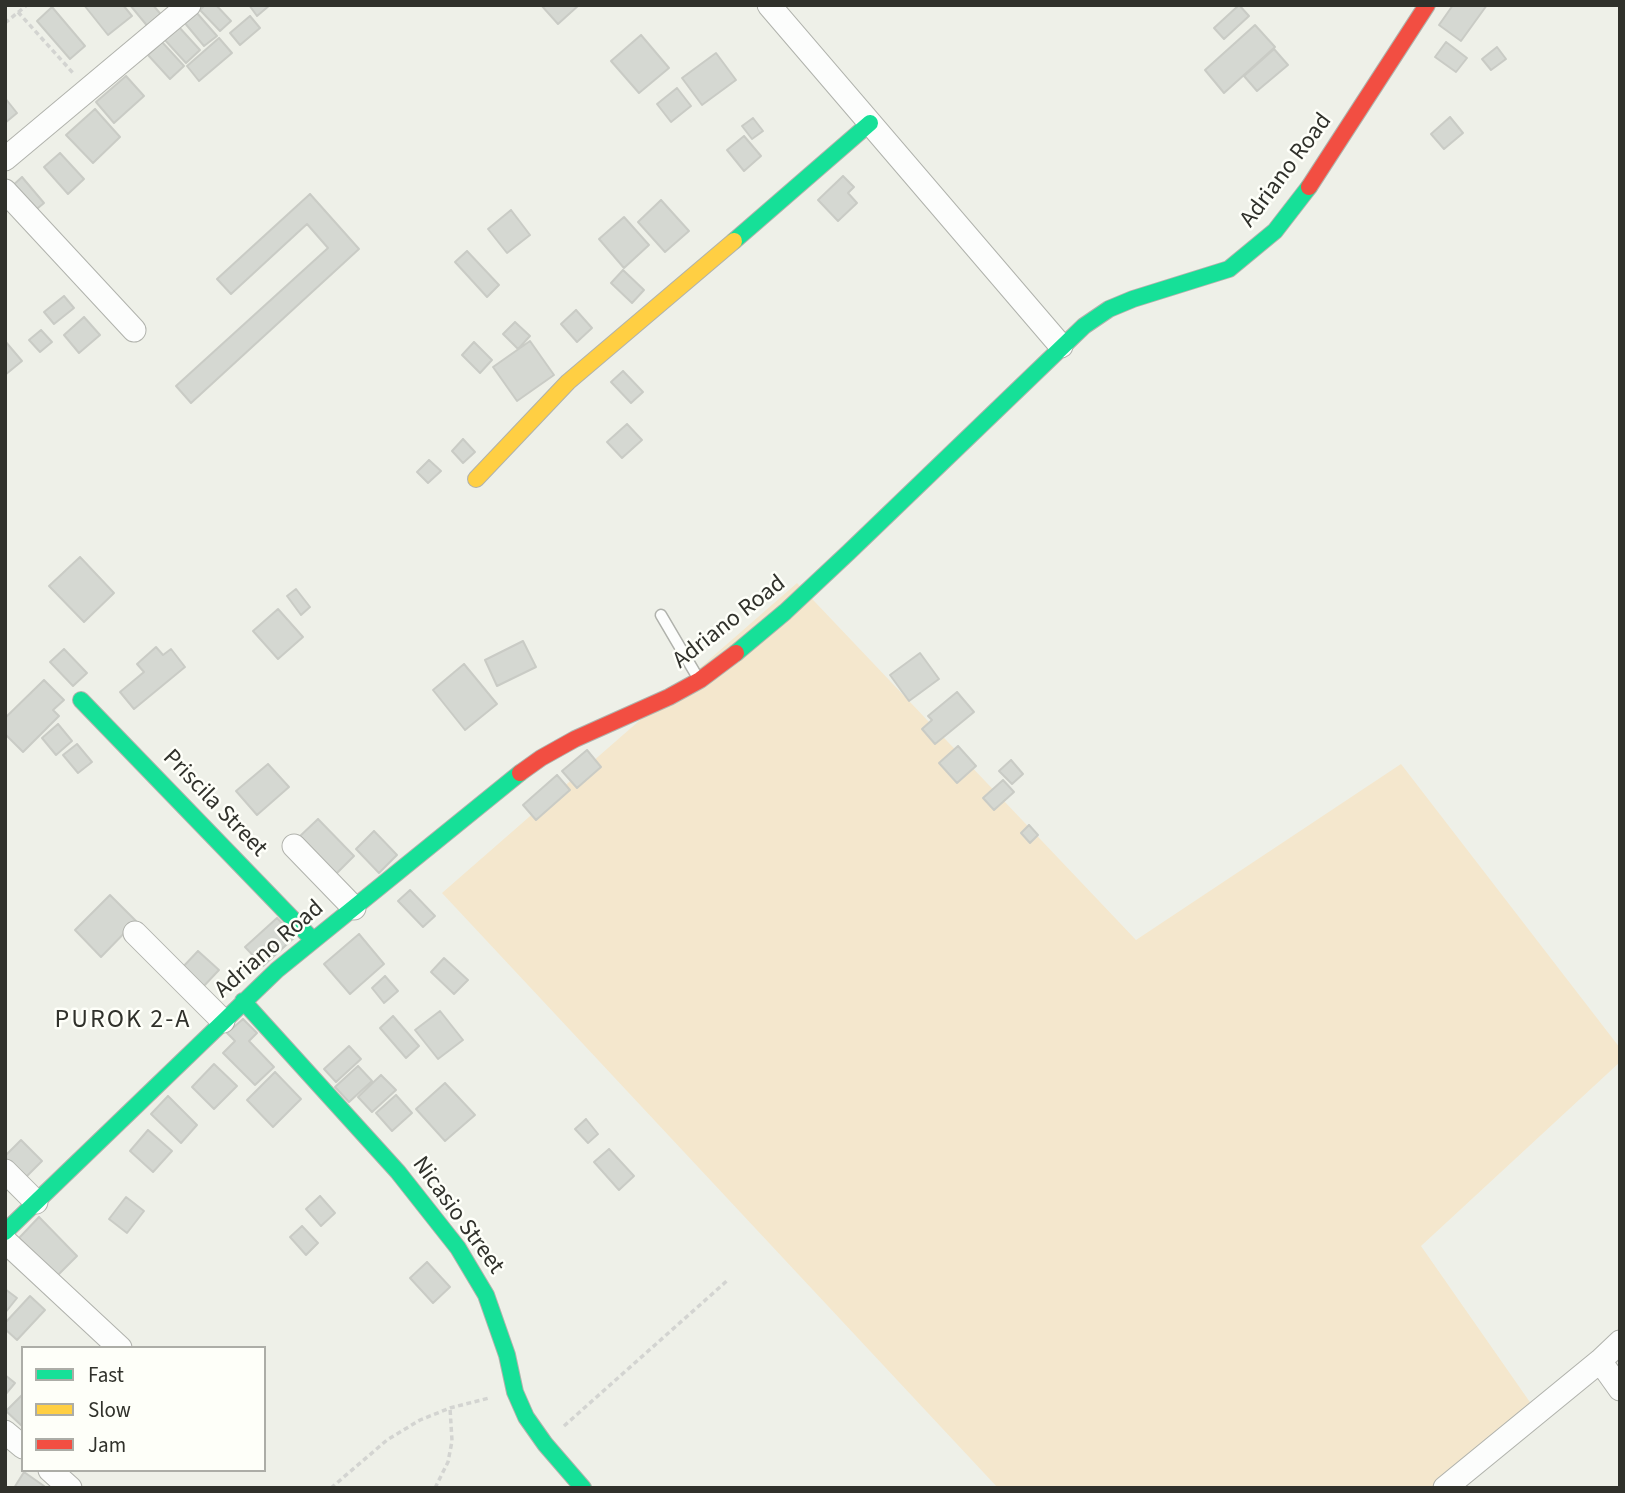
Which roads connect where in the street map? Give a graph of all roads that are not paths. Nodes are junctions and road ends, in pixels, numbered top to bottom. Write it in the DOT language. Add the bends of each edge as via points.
graph roads {
  1 [pos="189,5"];
  2 [pos="769,5"];
  3 [pos="1427,5"];
  4 [pos="870,123"];
  5 [pos="5,159"];
  6 [pos="5,191"];
  7 [pos="134,330"];
  8 [pos="1061,346"];
  9 [pos="476,478"];
  10 [pos="661,615"];
  11 [pos="700,680"];
  12 [pos="81,699"];
  13 [pos="294,846"];
  14 [pos="354,908"];
  15 [pos="135,933"];
  16 [pos="313,940"];
  17 [pos="243,1001"];
  18 [pos="223,1021"];
  19 [pos="5,1171"];
  20 [pos="36,1202"];
  21 [pos="5,1232"];
  22 [pos="5,1241"];
  23 [pos="1620,1342"];
  24 [pos="118,1346"];
  25 [pos="1600,1361"];
  26 [pos="1620,1389"];
  27 [pos="5,1432"];
  28 [pos="21,1445"];
  29 [pos="52,1472"];
  30 [pos="70,1488"];
  31 [pos="583,1488"];
  32 [pos="1445,1488"];
  1 -- 5 [label="street"];
  2 -- 4 [label="street"];
  3 -- 8 [label="street, Adriano Road" via="1321,171 1275,231 1230,269 1109,309"];
  4 -- 8 [label="street"];
  4 -- 9 [label="street" via="568,382"];
  6 -- 7 [label="street"];
  8 -- 11 [label="street, Adriano Road" via="785,612"];
  10 -- 11 [label="lane"];
  11 -- 14 [label="street, Adriano Road" via="541,758"];
  12 -- 16 [label="street, Priscila Street"];
  13 -- 14 [label="street"];
  14 -- 16 [label="street, Adriano Road"];
  15 -- 18 [label="street"];
  16 -- 17 [label="street, Adriano Road"];
  17 -- 18 [label="street, Adriano Road"];
  17 -- 31 [label="street, Nicasio Street" via="398,1172 458,1248 486,1295 526,1417"];
  18 -- 20 [label="street, Adriano Road"];
  19 -- 20 [label="street"];
  20 -- 21 [label="street, Adriano Road"];
  22 -- 24 [label="street"];
  23 -- 25 [label="street"];
  25 -- 26 [label="street"];
  25 -- 32 [label="street"];
  27 -- 28 [label="street"];
  29 -- 30 [label="street"];
}
